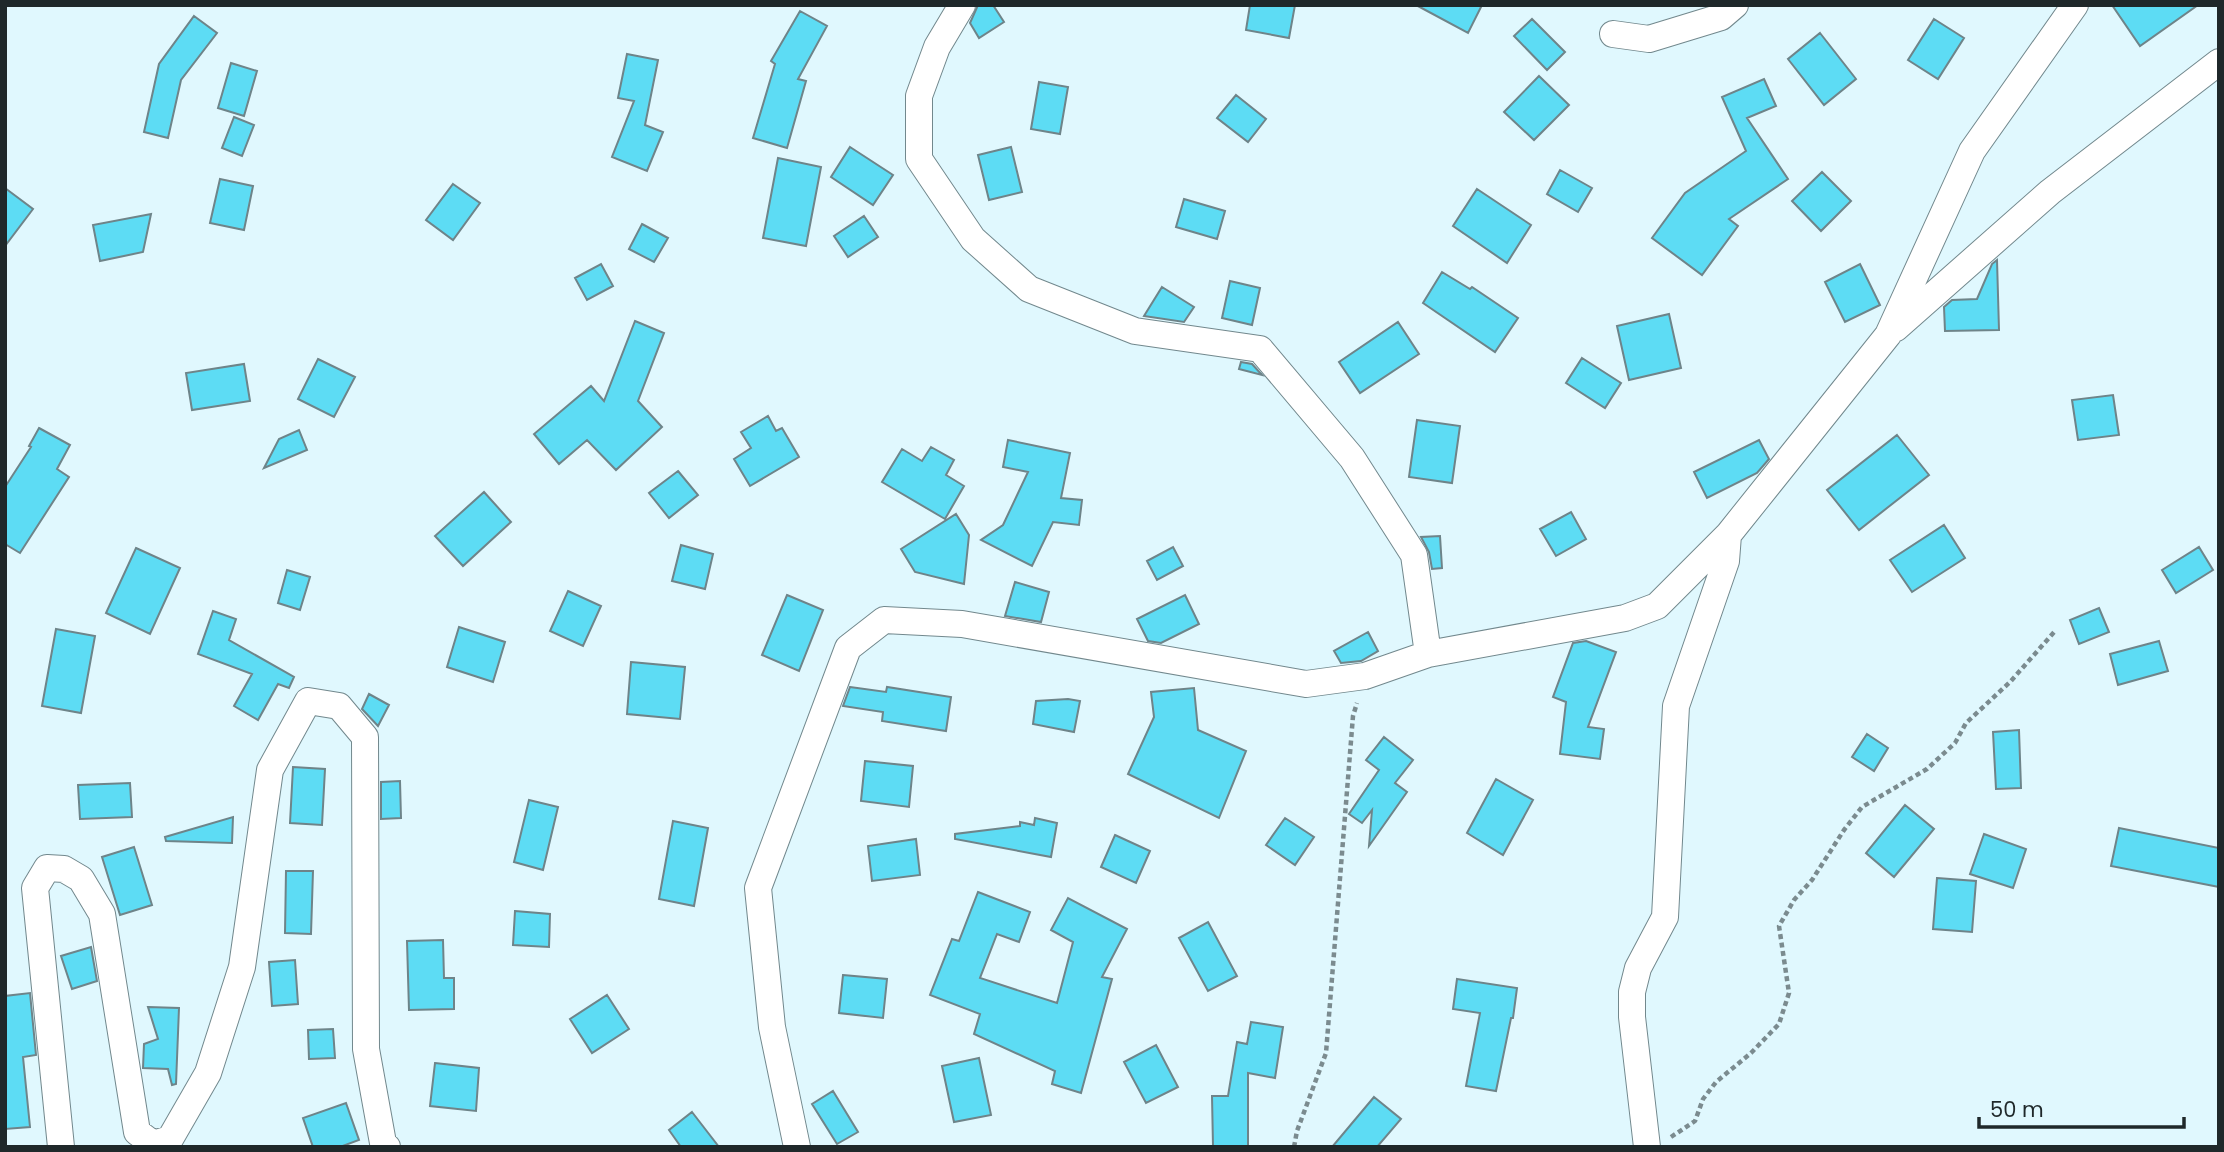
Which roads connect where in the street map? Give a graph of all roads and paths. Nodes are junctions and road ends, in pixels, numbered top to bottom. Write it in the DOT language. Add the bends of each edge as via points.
graph roads {
  1 [pos="962,5"];
  2 [pos="1735,5"];
  3 [pos="2075,5"];
  4 [pos="1613,34"];
  5 [pos="2219,62"];
  6 [pos="1888,335"];
  7 [pos="1728,535"];
  8 [pos="2056,630"];
  9 [pos="1428,654"];
  10 [pos="1365,676"];
  11 [pos="1656,1144"];
  12 [pos="61,1147"];
  13 [pos="387,1147"];
  14 [pos="797,1147"];
  15 [pos="1294,1147"];
  1 -- 9 [label="street" via="937,47 919,96 919,159 973,239 1029,289 1135,331 1260,349 1352,458 1414,555"];
  2 -- 4 [label="street" via="1721,17 1649,38"];
  3 -- 6 [label="street" via="1972,151"];
  5 -- 6 [label="street" via="2050,192"];
  6 -- 7 [label="street"];
  7 -- 9 [label="street" via="1657,606 1625,618"];
  7 -- 11 [label="street" via="1726,561 1676,706 1665,917 1638,968 1632,992 1632,1017"];
  8 -- 11 [label="path" via="1966,723 1955,743 1927,769 1862,807 1844,830 1779,926 1789,993 1779,1024 1716,1082 1695,1121"];
  9 -- 10 [label="street"];
  10 -- 14 [label="street" via="1306,684 962,624 884,620 848,648 758,888 772,1027"];
  10 -- 15 [label="path" via="1353,716 1325,1053"];
  12 -- 13 [label="street" via="35,888 47,868 64,869 80,879 102,914 137,1132 153,1144 170,1139 208,1073 234,993 242,967 270,770 308,701 339,706 365,737 366,1049"];
}
